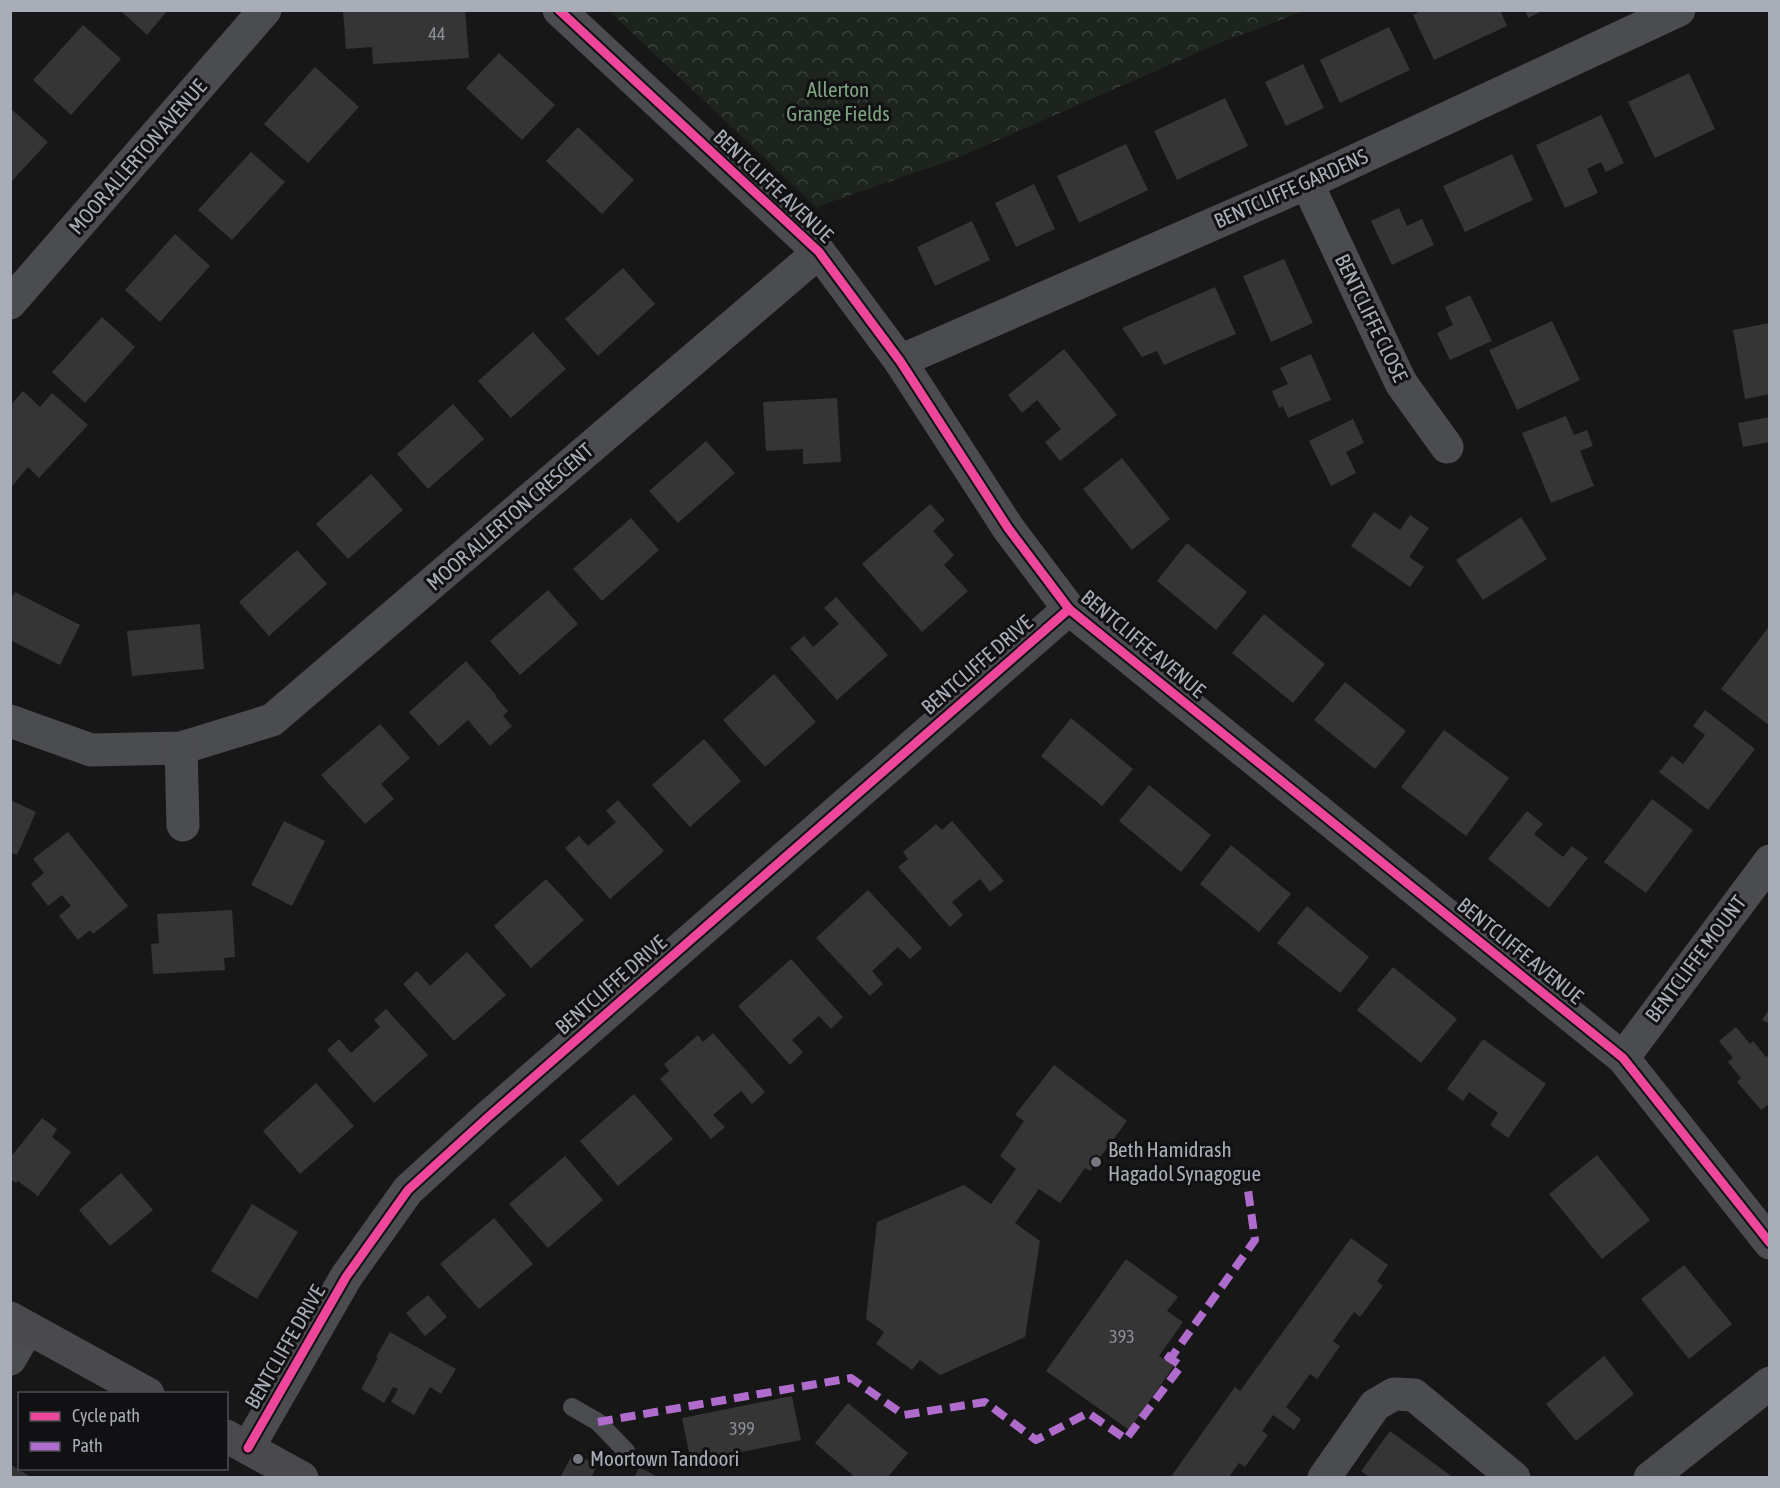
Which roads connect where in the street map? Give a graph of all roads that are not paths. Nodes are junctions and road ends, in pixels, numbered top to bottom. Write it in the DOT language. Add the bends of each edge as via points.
graph roads {
  1 [pos="266,10"];
  2 [pos="559,10"];
  3 [pos="1679,10"];
  4 [pos="1307,183"];
  5 [pos="819,252"];
  6 [pos="10,303"];
  7 [pos="900,361"];
  8 [pos="1447,447"];
  9 [pos="1069,609"];
  10 [pos="10,721"];
  11 [pos="181,748"];
  12 [pos="183,825"];
  13 [pos="1770,861"];
  14 [pos="1623,1058"];
  15 [pos="1769,1240"];
  16 [pos="19,1323"];
  17 [pos="10,1359"];
  18 [pos="1770,1383"];
  19 [pos="144,1392"];
  20 [pos="572,1407"];
  21 [pos="237,1442"];
  22 [pos="626,1451"];
  23 [pos="302,1478"];
  24 [pos="1324,1478"];
  25 [pos="1514,1478"];
  26 [pos="1650,1478"];
  1 -- 6 [label="street, MOOR ALLERTON AVENUE"];
  2 -- 5 [label="street, BENTCLIFFE AVENUE"];
  3 -- 4 [label="street, BENTCLIFFE GARDENS"];
  4 -- 7 [label="street, BENTCLIFFE GARDENS"];
  4 -- 8 [label="street, BENTCLIFFE CLOSE" via="1401,383"];
  5 -- 7 [label="street, BENTCLIFFE AVENUE"];
  5 -- 11 [label="street, MOOR ALLERTON CRESCENT" via="272,720"];
  7 -- 9 [label="street, BENTCLIFFE AVENUE" via="1008,528"];
  9 -- 14 [label="street, BENTCLIFFE AVENUE"];
  9 -- 21 [label="street, BENTCLIFFE DRIVE" via="408,1190"];
  10 -- 11 [label="street, MOOR ALLERTON CRESCENT" via="91,750"];
  11 -- 12 [label="street"];
  13 -- 14 [label="street, BENTCLIFFE MOUNT"];
  14 -- 15 [label="street, BENTCLIFFE AVENUE"];
  16 -- 17 [label="street"];
  16 -- 19 [label="street"];
  18 -- 26 [label="street"];
  20 -- 22 [label="lane" via="598,1422"];
  21 -- 23 [label="street"];
  24 -- 25 [label="street" via="1375,1405 1394,1394 1414,1395"];
}
